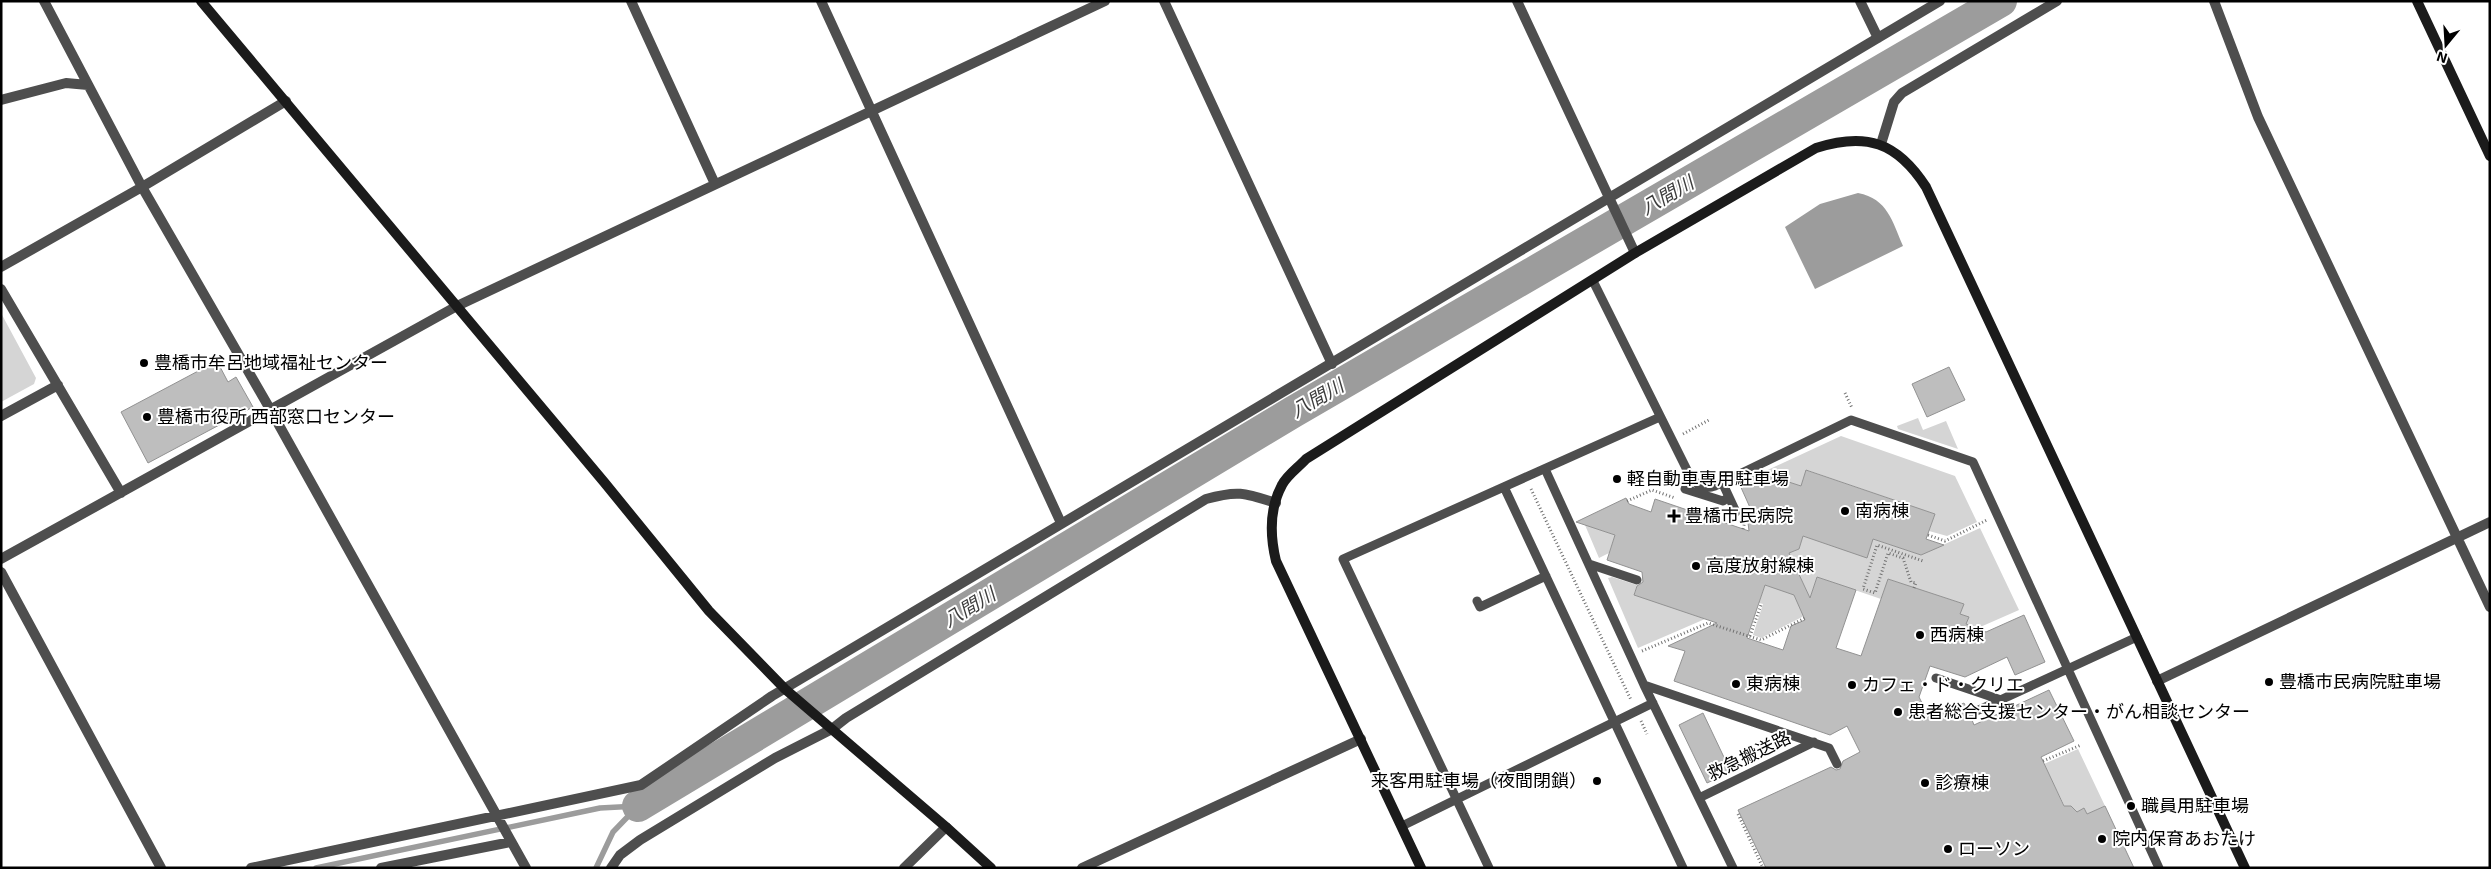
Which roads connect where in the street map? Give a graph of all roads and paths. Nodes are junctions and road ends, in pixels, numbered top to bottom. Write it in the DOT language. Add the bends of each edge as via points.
graph roads {
  1 [pos="44,1"];
  2 [pos="201,1"];
  3 [pos="631,1"];
  4 [pos="821,1"];
  5 [pos="1105,1"];
  6 [pos="1164,1"];
  7 [pos="1517,1"];
  8 [pos="1860,1"];
  9 [pos="1940,1"];
  10 [pos="2058,1"];
  11 [pos="2214,1"];
  12 [pos="2417,1"];
  13 [pos="1878,38"];
  14 [pos="88,85"];
  15 [pos="1,100"];
  16 [pos="286,101"];
  17 [pos="873,111"];
  18 [pos="1881,144"];
  19 [pos="2490,156"];
  20 [pos="715,184"];
  21 [pos="142,187"];
  22 [pos="1610,200"];
  23 [pos="1635,254"];
  24 [pos="1,267"];
  25 [pos="1593,281"];
  26 [pos="1,289"];
  27 [pos="457,306"];
  28 [pos="1332,364"];
  29 [pos="58,385"];
  30 [pos="1845,393"];
  31 [pos="270,409"];
  32 [pos="1854,414"];
  33 [pos="1,416"];
  34 [pos="1660,417"];
  35 [pos="1709,420"];
  36 [pos="1671,440"];
  37 [pos="1545,469"];
  38 [pos="1690,476"];
  39 [pos="1722,482"];
  40 [pos="1504,487"];
  41 [pos="1524,488"];
  42 [pos="121,493"];
  43 [pos="1729,497"];
  44 [pos="1276,503"];
  45 [pos="1736,512"];
  46 [pos="1997,515"];
  47 [pos="2490,522"];
  48 [pos="1061,523"];
  49 [pos="1928,535"];
  50 [pos="2457,538"];
  51 [pos="1,559"];
  52 [pos="1923,561"];
  53 [pos="1590,564"];
  54 [pos="1,572"];
  55 [pos="1546,576"];
  56 [pos="1636,580"];
  57 [pos="1914,588"];
  58 [pos="1477,601"];
  59 [pos="1761,604"];
  60 [pos="2490,607"];
  61 [pos="1805,618"];
  62 [pos="1750,636"];
  63 [pos="2136,637"];
  64 [pos="1640,652"];
  65 [pos="2068,670"];
  66 [pos="1936,678"];
  67 [pos="2157,681"];
  68 [pos="1644,685"];
  69 [pos="785,689"];
  70 [pos="2001,700"];
  71 [pos="1653,703"];
  72 [pos="1633,705"];
  73 [pos="1970,714"];
  74 [pos="1641,720"];
  75 [pos="1615,722"];
  76 [pos="829,726"];
  77 [pos="1648,734"];
  78 [pos="1361,739"];
  79 [pos="1814,742"];
  80 [pos="2080,745"];
  81 [pos="2043,761"];
  82 [pos="1837,764"];
  83 [pos="1699,798"];
  84 [pos="1456,800"];
  85 [pos="1738,814"];
  86 [pos="496,815"];
  87 [pos="946,826"];
  88 [pos="1402,826"];
  89 [pos="510,842"];
  90 [pos="161,868"];
  91 [pos="251,868"];
  92 [pos="382,868"];
  93 [pos="526,868"];
  94 [pos="611,868"];
  95 [pos="904,868"];
  96 [pos="991,868"];
  97 [pos="1082,868"];
  98 [pos="1421,868"];
  99 [pos="1489,868"];
  100 [pos="1683,868"];
  101 [pos="1733,868"];
  102 [pos="1763,868"];
  103 [pos="2159,868"];
  104 [pos="2246,868"];
  1 -- 14 [label="street"];
  2 -- 16 [label="street"];
  3 -- 20 [label="street"];
  4 -- 17 [label="street"];
  5 -- 17 [label="street"];
  6 -- 28 [label="street"];
  7 -- 22 [label="street"];
  8 -- 13 [label="street"];
  9 -- 13 [label="street"];
  10 -- 18 [label="street" via="1902,93 1894,102"];
  11 -- 50 [label="street" via="2258,116"];
  12 -- 19 [label="street"];
  13 -- 22 [label="street"];
  14 -- 15 [label="street" via="66,83"];
  14 -- 21 [label="street"];
  16 -- 21 [label="street"];
  16 -- 27 [label="street"];
  17 -- 20 [label="street"];
  17 -- 48 [label="street"];
  18 -- 23 [label="street" via="1858,139 1816,148"];
  18 -- 63 [label="street" via="1915,168 1926,186"];
  20 -- 27 [label="street"];
  21 -- 24 [label="street"];
  21 -- 31 [label="street"];
  22 -- 23 [label="street"];
  22 -- 28 [label="street"];
  23 -- 25 [label="street"];
  25 -- 34 [label="lane"];
  25 -- 44 [label="street" via="1306,459 1282,484"];
  26 -- 29 [label="street"];
  27 -- 31 [label="street"];
  27 -- 69 [label="street" via="710,612"];
  28 -- 48 [label="street"];
  29 -- 33 [label="street"];
  29 -- 42 [label="street"];
  30 -- 32 [label="path"];
  31 -- 42 [label="street"];
  31 -- 86 [label="street"];
  34 -- 36 [label="lane"];
  34 -- 37 [label="lane"];
  35 -- 36 [label="path"];
  36 -- 38 [label="lane"];
  37 -- 40 [label="lane"];
  37 -- 53 [label="lane"];
  38 -- 39 [label="lane" via="1696,484 1708,488"];
  38 -- 43 [label="lane" via="1686,489 1724,501"];
  39 -- 43 [label="lane"];
  39 -- 46 [label="lane" via="1851,420 1973,462"];
  40 -- 55 [label="lane"];
  40 -- 84 [label="lane" via="1343,559"];
  41 -- 72 [label="path" via="1530,485"];
  42 -- 51 [label="street"];
  43 -- 45 [label="lane"];
  44 -- 76 [label="street" via="1231,492 1206,499"];
  44 -- 78 [label="street" via="1270,535 1276,561"];
  46 -- 49 [label="path" via="1945,541"];
  46 -- 65 [label="lane"];
  47 -- 50 [label="street"];
  48 -- 69 [label="street"];
  50 -- 60 [label="street"];
  50 -- 67 [label="street"];
  52 -- 57 [label="path" via="1877,545 1863,589 1875,593 1888,553 1903,558 1911,582 1916,583"];
  53 -- 56 [label="lane"];
  53 -- 68 [label="lane"];
  54 -- 90 [label="street"];
  55 -- 58 [label="lane" via="1480,607"];
  55 -- 75 [label="lane"];
  59 -- 62 [label="path"];
  61 -- 62 [label="path" via="1761,640"];
  62 -- 64 [label="path" via="1708,623"];
  63 -- 65 [label="lane"];
  63 -- 67 [label="street"];
  65 -- 70 [label="lane"];
  65 -- 103 [label="lane"];
  66 -- 70 [label="lane"];
  67 -- 104 [label="street"];
  68 -- 71 [label="lane"];
  68 -- 79 [label="lane, 救急搬送路"];
  69 -- 76 [label="street"];
  69 -- 86 [label="street" via="641,784"];
  70 -- 73 [label="lane"];
  71 -- 75 [label="lane"];
  71 -- 83 [label="lane"];
  74 -- 77 [label="path"];
  75 -- 84 [label="lane"];
  75 -- 100 [label="lane"];
  76 -- 87 [label="street"];
  76 -- 94 [label="street" via="640,840 620,855"];
  78 -- 88 [label="street"];
  78 -- 97 [label="street"];
  79 -- 82 [label="lane, 救急搬送路" via="1829,748"];
  79 -- 83 [label="lane, 救急搬送路"];
  80 -- 81 [label="path"];
  83 -- 101 [label="lane"];
  84 -- 88 [label="lane"];
  84 -- 99 [label="lane"];
  85 -- 102 [label="path"];
  86 -- 89 [label="street"];
  86 -- 91 [label="street"];
  87 -- 95 [label="street"];
  87 -- 96 [label="street"];
  88 -- 98 [label="street"];
  89 -- 92 [label="street"];
  89 -- 93 [label="street"];
}
